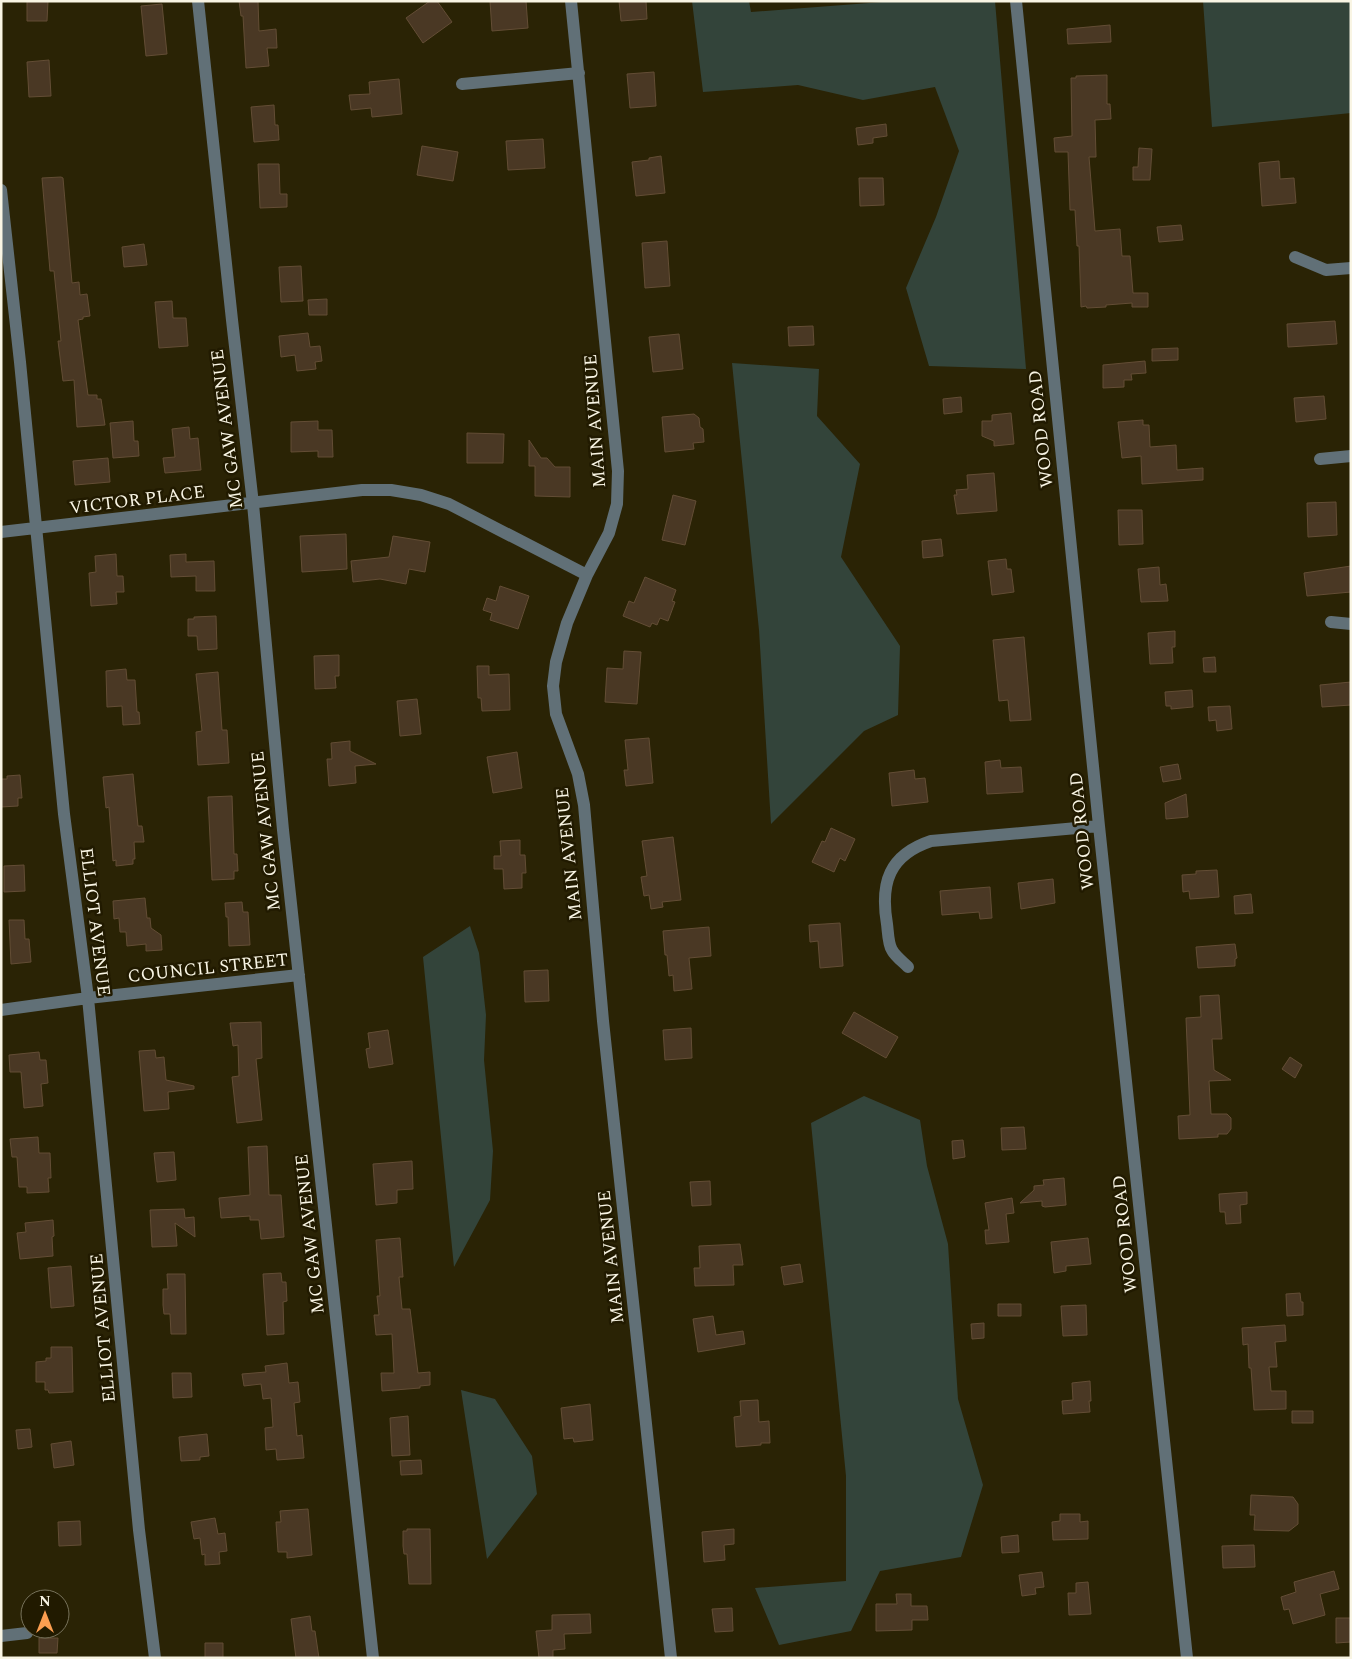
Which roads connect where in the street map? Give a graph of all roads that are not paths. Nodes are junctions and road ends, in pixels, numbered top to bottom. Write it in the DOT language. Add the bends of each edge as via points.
graph roads {
  1 [pos="198,1"];
  2 [pos="571,1"];
  3 [pos="1016,1"];
  4 [pos="579,73"];
  5 [pos="462,84"];
  6 [pos="1,190"];
  7 [pos="1295,257"];
  8 [pos="1351,268"];
  9 [pos="1351,456"];
  10 [pos="1320,459"];
  11 [pos="254,504"];
  12 [pos="36,529"];
  13 [pos="1,532"];
  14 [pos="587,575"];
  15 [pos="1331,622"];
  16 [pos="1351,624"];
  17 [pos="1099,826"];
  18 [pos="908,967"];
  19 [pos="299,975"];
  20 [pos="88,998"];
  21 [pos="1,1010"];
  22 [pos="20,1634"];
  23 [pos="1,1636"];
  24 [pos="156,1658"];
  25 [pos="373,1658"];
  26 [pos="670,1658"];
  27 [pos="1187,1658"];
  1 -- 11 [label="street, MC GAW AVENUE"];
  2 -- 4 [label="street, MAIN AVENUE"];
  3 -- 17 [label="street, WOOD ROAD"];
  4 -- 5 [label="street"];
  4 -- 14 [label="street, MAIN AVENUE" via="618,471 617,504 609,532"];
  6 -- 12 [label="street, ELLIOT AVENUE"];
  7 -- 8 [label="street" via="1326,270"];
  9 -- 10 [label="street"];
  11 -- 12 [label="street, VICTOR PLACE"];
  11 -- 14 [label="street, VICTOR PLACE" via="362,490 421,495 449,504"];
  11 -- 19 [label="street, MC GAW AVENUE"];
  12 -- 13 [label="street, VICTOR PLACE"];
  12 -- 20 [label="street, ELLIOT AVENUE" via="64,814"];
  14 -- 26 [label="street, MAIN AVENUE" via="562,642 553,686 556,714 578,774 584,805 604,1031"];
  15 -- 16 [label="street"];
  17 -- 18 [label="street" via="931,841 899,858 890,871 884,905 892,950"];
  17 -- 27 [label="street, WOOD ROAD"];
  19 -- 20 [label="street, COUNCIL STREET"];
  19 -- 25 [label="street, MC GAW AVENUE"];
  20 -- 21 [label="street, COUNCIL STREET"];
  20 -- 24 [label="street, ELLIOT AVENUE" via="139,1530"];
  22 -- 23 [label="street"];
}
